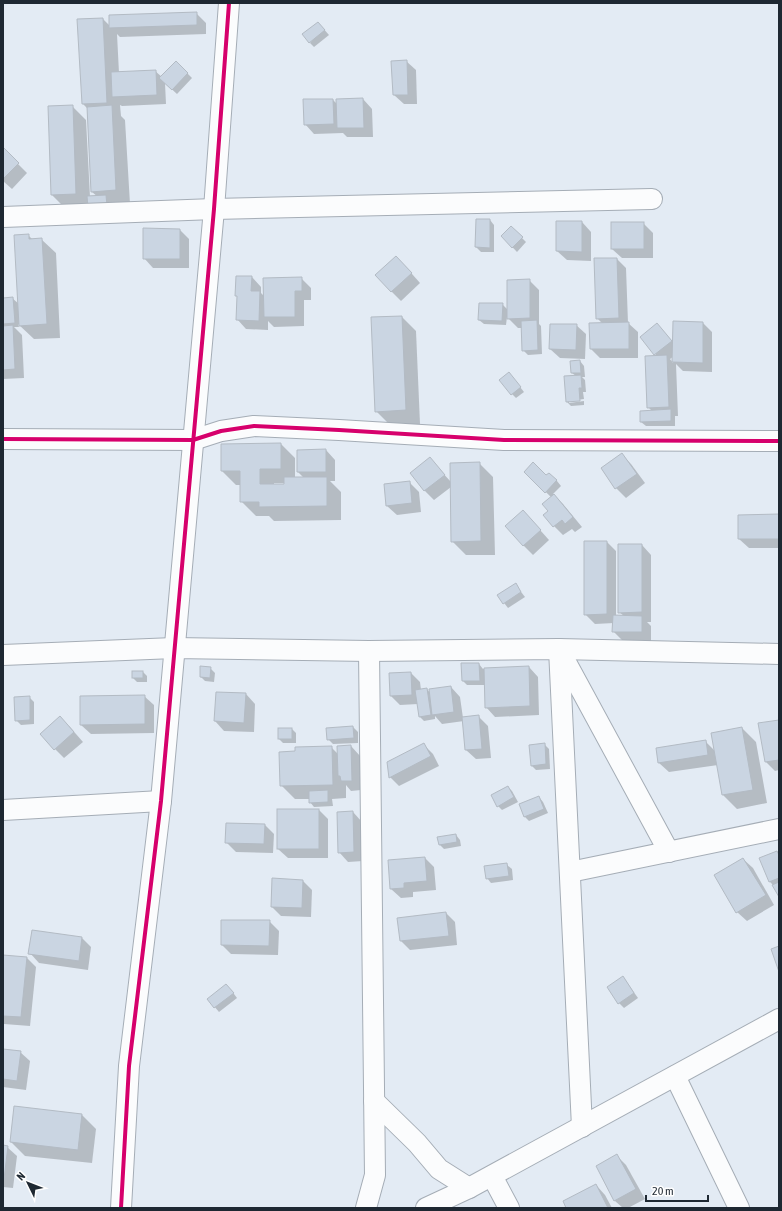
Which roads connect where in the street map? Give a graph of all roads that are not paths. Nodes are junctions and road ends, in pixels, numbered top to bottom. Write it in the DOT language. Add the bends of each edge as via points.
graph roads {
  1 [pos="229,3"];
  2 [pos="652,200"];
  3 [pos="214,209"];
  4 [pos="3,217"];
  5 [pos="3,439"];
  6 [pos="193,440"];
  7 [pos="779,441"];
  8 [pos="174,648"];
  9 [pos="559,649"];
  10 [pos="369,651"];
  11 [pos="779,654"];
  12 [pos="3,655"];
  13 [pos="161,801"];
  14 [pos="3,810"];
  15 [pos="779,829"];
  16 [pos="669,852"];
  17 [pos="570,872"];
  18 [pos="779,1019"];
  19 [pos="676,1076"];
  20 [pos="374,1101"];
  21 [pos="582,1127"];
  22 [pos="492,1176"];
  23 [pos="469,1188"];
  24 [pos="121,1208"];
  25 [pos="366,1208"];
  26 [pos="426,1208"];
  27 [pos="509,1208"];
  28 [pos="739,1208"];
  1 -- 3 [label="street"];
  2 -- 3 [label="street"];
  3 -- 4 [label="street"];
  3 -- 6 [label="street"];
  5 -- 6 [label="street"];
  6 -- 7 [label="street" via="221,431 254,426 504,440"];
  6 -- 8 [label="street"];
  8 -- 10 [label="street"];
  8 -- 12 [label="street"];
  8 -- 13 [label="street"];
  9 -- 10 [label="street"];
  9 -- 11 [label="street"];
  9 -- 16 [label="street"];
  9 -- 17 [label="street"];
  10 -- 20 [label="street"];
  13 -- 14 [label="street"];
  13 -- 24 [label="street" via="129,1066"];
  15 -- 16 [label="street"];
  16 -- 17 [label="street"];
  17 -- 21 [label="street"];
  18 -- 19 [label="street"];
  19 -- 21 [label="street"];
  19 -- 28 [label="street"];
  20 -- 23 [label="street" via="439,1168"];
  20 -- 25 [label="street" via="375,1175"];
  21 -- 22 [label="street"];
  22 -- 23 [label="street"];
  22 -- 27 [label="street"];
  23 -- 26 [label="street"];
}
